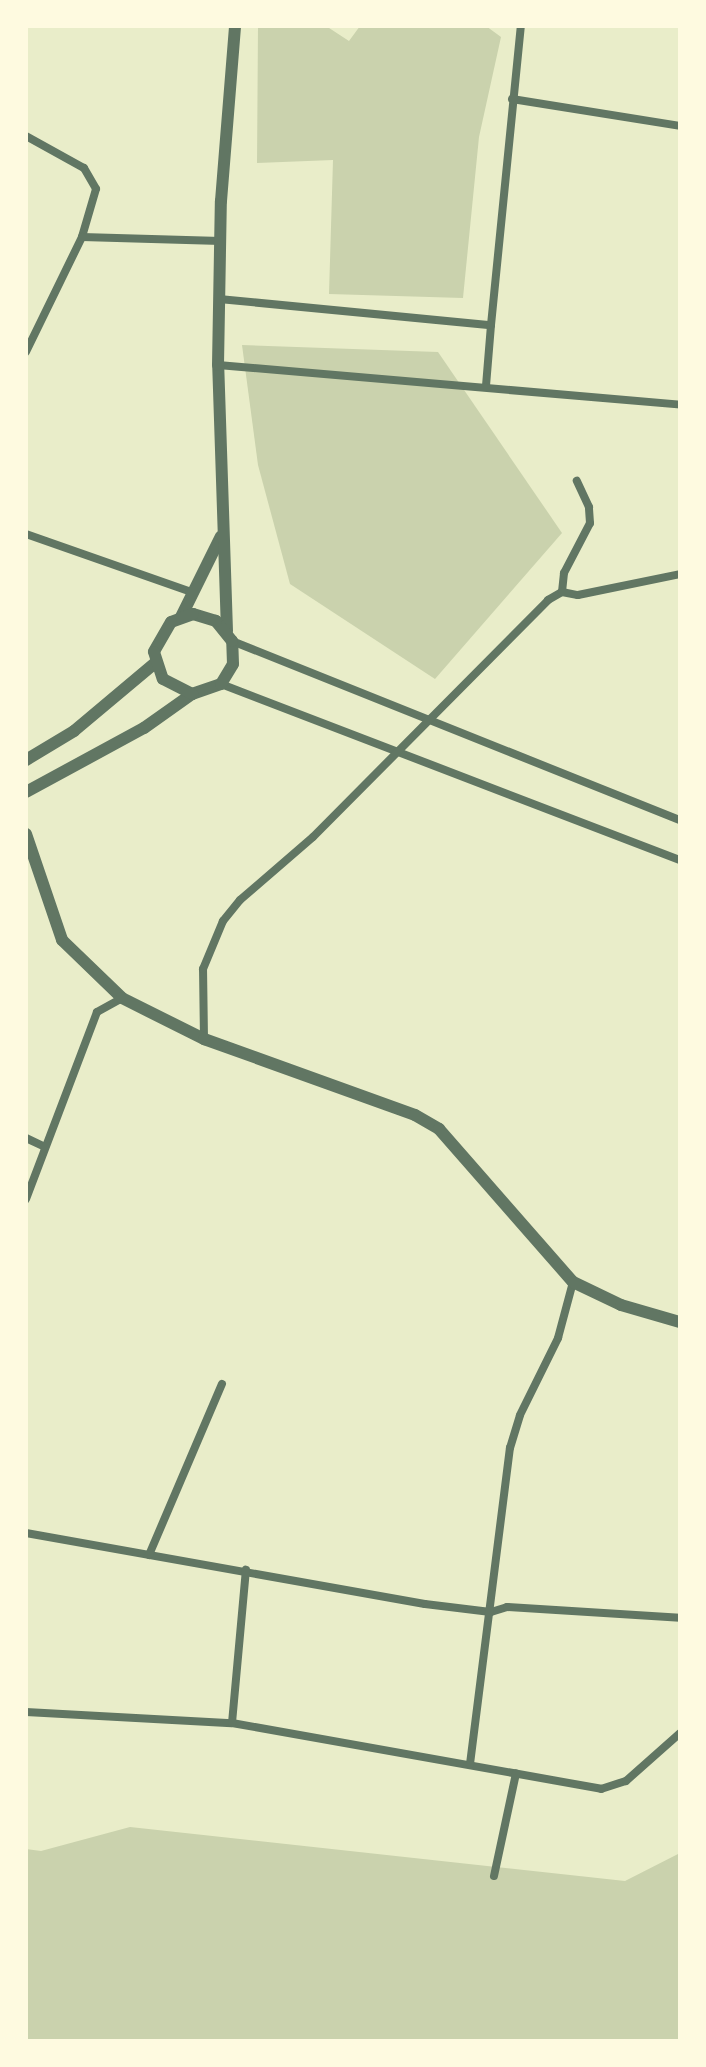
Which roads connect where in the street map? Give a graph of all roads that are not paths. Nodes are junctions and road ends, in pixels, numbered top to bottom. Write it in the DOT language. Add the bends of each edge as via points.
graph roads {
  1 [pos="235,26"];
  2 [pos="521,26"];
  3 [pos="512,99"];
  4 [pos="680,126"];
  5 [pos="26,136"];
  6 [pos="82,237"];
  7 [pos="221,241"];
  8 [pos="219,299"];
  9 [pos="491,325"];
  10 [pos="30,335"];
  11 [pos="26,352"];
  12 [pos="218,365"];
  13 [pos="486,386"];
  14 [pos="680,405"];
  15 [pos="577,481"];
  16 [pos="222,533"];
  17 [pos="26,534"];
  18 [pos="680,574"];
  19 [pos="192,592"];
  20 [pos="562,592"];
  21 [pos="181,617"];
  22 [pos="229,636"];
  23 [pos="155,663"];
  24 [pos="221,684"];
  25 [pos="192,694"];
  26 [pos="433,720"];
  27 [pos="401,750"];
  28 [pos="26,760"];
  29 [pos="26,792"];
  30 [pos="680,820"];
  31 [pos="26,834"];
  32 [pos="680,860"];
  33 [pos="122,998"];
  34 [pos="204,1039"];
  35 [pos="26,1138"];
  36 [pos="43,1146"];
  37 [pos="26,1199"];
  38 [pos="573,1282"];
  39 [pos="680,1322"];
  40 [pos="222,1384"];
  41 [pos="26,1533"];
  42 [pos="149,1555"];
  43 [pos="246,1570"];
  44 [pos="491,1612"];
  45 [pos="680,1618"];
  46 [pos="26,1712"];
  47 [pos="232,1723"];
  48 [pos="680,1733"];
  49 [pos="470,1764"];
  50 [pos="516,1773"];
  51 [pos="494,1876"];
  1 -- 7 [label="street"];
  2 -- 3 [label="street"];
  3 -- 4 [label="street"];
  3 -- 9 [label="street"];
  5 -- 6 [label="street" via="84,168 90,178 96,189"];
  6 -- 7 [label="street"];
  6 -- 10 [label="street"];
  7 -- 8 [label="street"];
  8 -- 9 [label="street"];
  8 -- 12 [label="street"];
  9 -- 13 [label="street"];
  10 -- 11 [label="street"];
  12 -- 13 [label="street"];
  12 -- 16 [label="street"];
  13 -- 14 [label="street"];
  15 -- 20 [label="street" via="590,523 564,573"];
  16 -- 19 [label="street"];
  16 -- 22 [label="street"];
  17 -- 19 [label="street"];
  18 -- 20 [label="street" via="578,595"];
  19 -- 21 [label="street"];
  20 -- 26 [label="street" via="522,625"];
  21 -- 22 [label="street" via="205,616"];
  21 -- 23 [label="street" via="157,640"];
  22 -- 24 [label="street" via="233,664"];
  22 -- 26 [label="street"];
  23 -- 25 [label="street" via="163,679"];
  23 -- 28 [label="street" via="74,731"];
  24 -- 25 [label="street"];
  24 -- 27 [label="street"];
  25 -- 29 [label="street" via="144,728"];
  26 -- 27 [label="street"];
  26 -- 30 [label="street"];
  27 -- 32 [label="street"];
  27 -- 34 [label="street" via="223,921 203,969"];
  31 -- 33 [label="street" via="62,940"];
  33 -- 34 [label="street" via="152,1018"];
  33 -- 36 [label="street" via="97,1012"];
  34 -- 38 [label="street" via="383,1100 439,1129"];
  35 -- 36 [label="street"];
  36 -- 37 [label="street"];
  38 -- 39 [label="street" via="621,1305"];
  38 -- 44 [label="street" via="558,1338 520,1415 510,1448"];
  40 -- 42 [label="street"];
  41 -- 42 [label="street"];
  42 -- 43 [label="street"];
  43 -- 44 [label="street"];
  43 -- 47 [label="street"];
  44 -- 45 [label="street" via="507,1607"];
  44 -- 49 [label="street"];
  46 -- 47 [label="street"];
  47 -- 49 [label="street"];
  48 -- 50 [label="street" via="626,1781 601,1789"];
  49 -- 50 [label="street"];
  50 -- 51 [label="street"];
}
